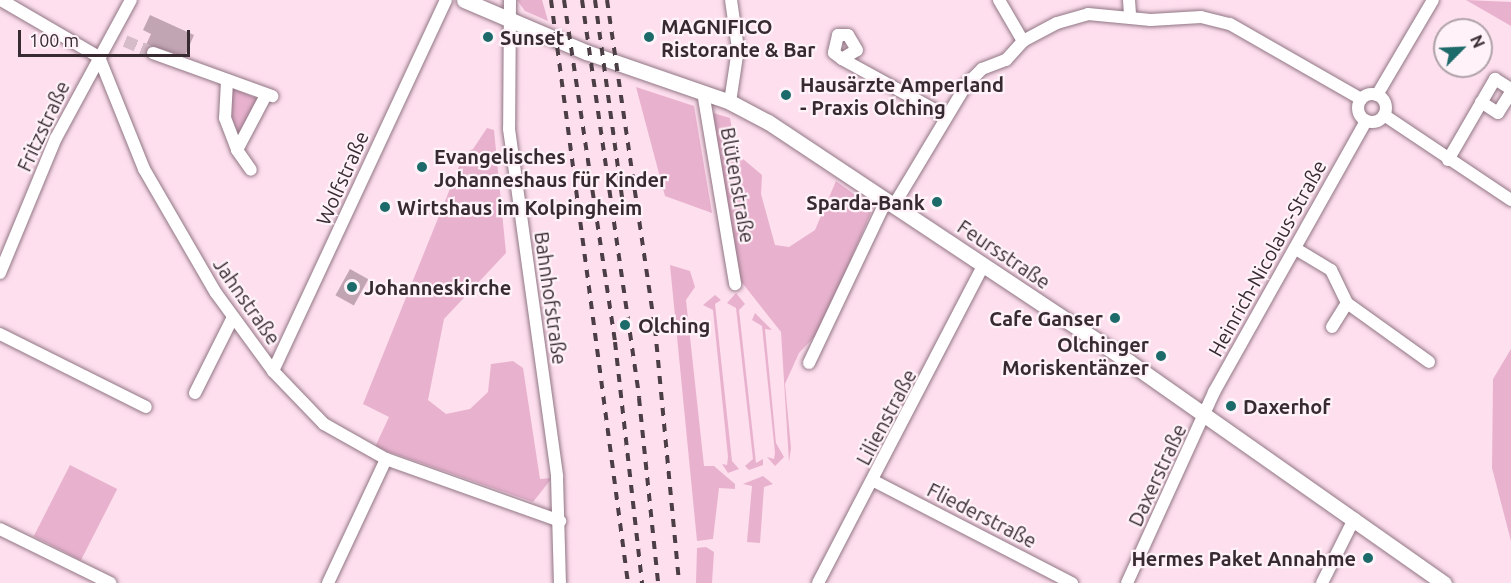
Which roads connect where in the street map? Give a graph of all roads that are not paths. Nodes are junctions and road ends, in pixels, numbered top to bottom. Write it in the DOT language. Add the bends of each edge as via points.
graph roads {
  1 [pos="1,0"];
  2 [pos="131,0"];
  3 [pos="446,0"];
  4 [pos="464,0"];
  5 [pos="510,0"];
  6 [pos="730,0"];
  7 [pos="999,0"];
  8 [pos="1129,0"];
  9 [pos="1433,0"];
  10 [pos="1130,15"];
  11 [pos="510,19"];
  12 [pos="1023,41"];
  13 [pos="153,53"];
  14 [pos="99,57"];
  15 [pos="842,59"];
  16 [pos="227,81"];
  17 [pos="1511,91"];
  18 [pos="703,92"];
  19 [pos="1377,95"];
  20 [pos="1361,99"];
  21 [pos="730,102"];
  22 [pos="1481,102"];
  23 [pos="1384,115"];
  24 [pos="946,116"];
  25 [pos="1366,121"];
  26 [pos="237,150"];
  27 [pos="1448,160"];
  28 [pos="251,170"];
  29 [pos="1511,201"];
  30 [pos="888,207"];
  31 [pos="1296,249"];
  32 [pos="983,266"];
  33 [pos="0,273"];
  34 [pos="735,285"];
  35 [pos="1347,303"];
  36 [pos="232,319"];
  37 [pos="1332,327"];
  38 [pos="0,334"];
  39 [pos="1429,362"];
  40 [pos="809,363"];
  41 [pos="273,371"];
  42 [pos="195,393"];
  43 [pos="146,406"];
  44 [pos="1206,415"];
  45 [pos="386,459"];
  46 [pos="874,482"];
  47 [pos="1354,519"];
  48 [pos="560,521"];
  49 [pos="0,529"];
  50 [pos="110,583"];
  51 [pos="328,583"];
  52 [pos="560,583"];
  53 [pos="818,583"];
  54 [pos="1072,583"];
  55 [pos="1127,583"];
  56 [pos="1322,583"];
  57 [pos="1444,583"];
  1 -- 14 [label="street"];
  2 -- 14 [label="street, Fritzstraße" via="120,38"];
  3 -- 41 [label="street, Wolfstraße"];
  4 -- 11 [label="street, Feursstraße"];
  5 -- 11 [label="street, Bahnhofstraße"];
  6 -- 21 [label="street" via="738,49"];
  7 -- 12 [label="street"];
  8 -- 10 [label="street"];
  9 -- 19 [label="street"];
  10 -- 12 [label="street" via="1088,14"];
  10 -- 20 [label="street" via="1151,20 1201,17 1230,24"];
  11 -- 18 [label="street, Feursstraße"];
  11 -- 48 [label="street, Bahnhofstraße" via="509,129"];
  12 -- 24 [label="street" via="1006,60 982,69"];
  13 -- 16 [label="street"];
  14 -- 33 [label="street, Fritzstraße" via="56,138"];
  14 -- 36 [label="street, Jahnstraße" via="144,169"];
  15 -- 24 [label="street"];
  16 -- 26 [label="street" via="225,118"];
  16 -- 26 [label="street" via="268,97"];
  17 -- 22 [label="street" via="1498,113"];
  17 -- 22 [label="street" via="1495,79"];
  18 -- 21 [label="street, Feursstraße"];
  18 -- 34 [label="street, Blütenstraße"];
  19 -- 20 [label="street"];
  19 -- 23 [label="street" via="1385,104"];
  20 -- 25 [label="street" via="1358,110"];
  21 -- 30 [label="street, Feursstraße"];
  22 -- 27 [label="street"];
  23 -- 25 [label="street"];
  23 -- 27 [label="street"];
  24 -- 30 [label="street"];
  25 -- 31 [label="street, Heinrich-Nicolaus-Straße"];
  26 -- 28 [label="street"];
  27 -- 29 [label="street"];
  30 -- 32 [label="street, Feursstraße"];
  30 -- 40 [label="street"];
  31 -- 35 [label="street" via="1330,270"];
  31 -- 44 [label="street, Heinrich-Nicolaus-Straße"];
  32 -- 44 [label="street, Feursstraße"];
  32 -- 46 [label="street, Lilienstraße"];
  35 -- 37 [label="street"];
  35 -- 39 [label="street"];
  36 -- 41 [label="street, Jahnstraße"];
  36 -- 42 [label="street"];
  38 -- 43 [label="street"];
  41 -- 45 [label="street, Jahnstraße" via="324,424"];
  44 -- 47 [label="street, Feursstraße"];
  44 -- 55 [label="street, Daxerstraße"];
  45 -- 48 [label="street, Jahnstraße"];
  45 -- 51 [label="street"];
  46 -- 53 [label="street, Lilienstraße"];
  46 -- 54 [label="street, Fliederstraße"];
  47 -- 56 [label="street"];
  47 -- 57 [label="street, Feursstraße"];
  48 -- 52 [label="street, Bahnhofstraße"];
  49 -- 50 [label="street"];
}
